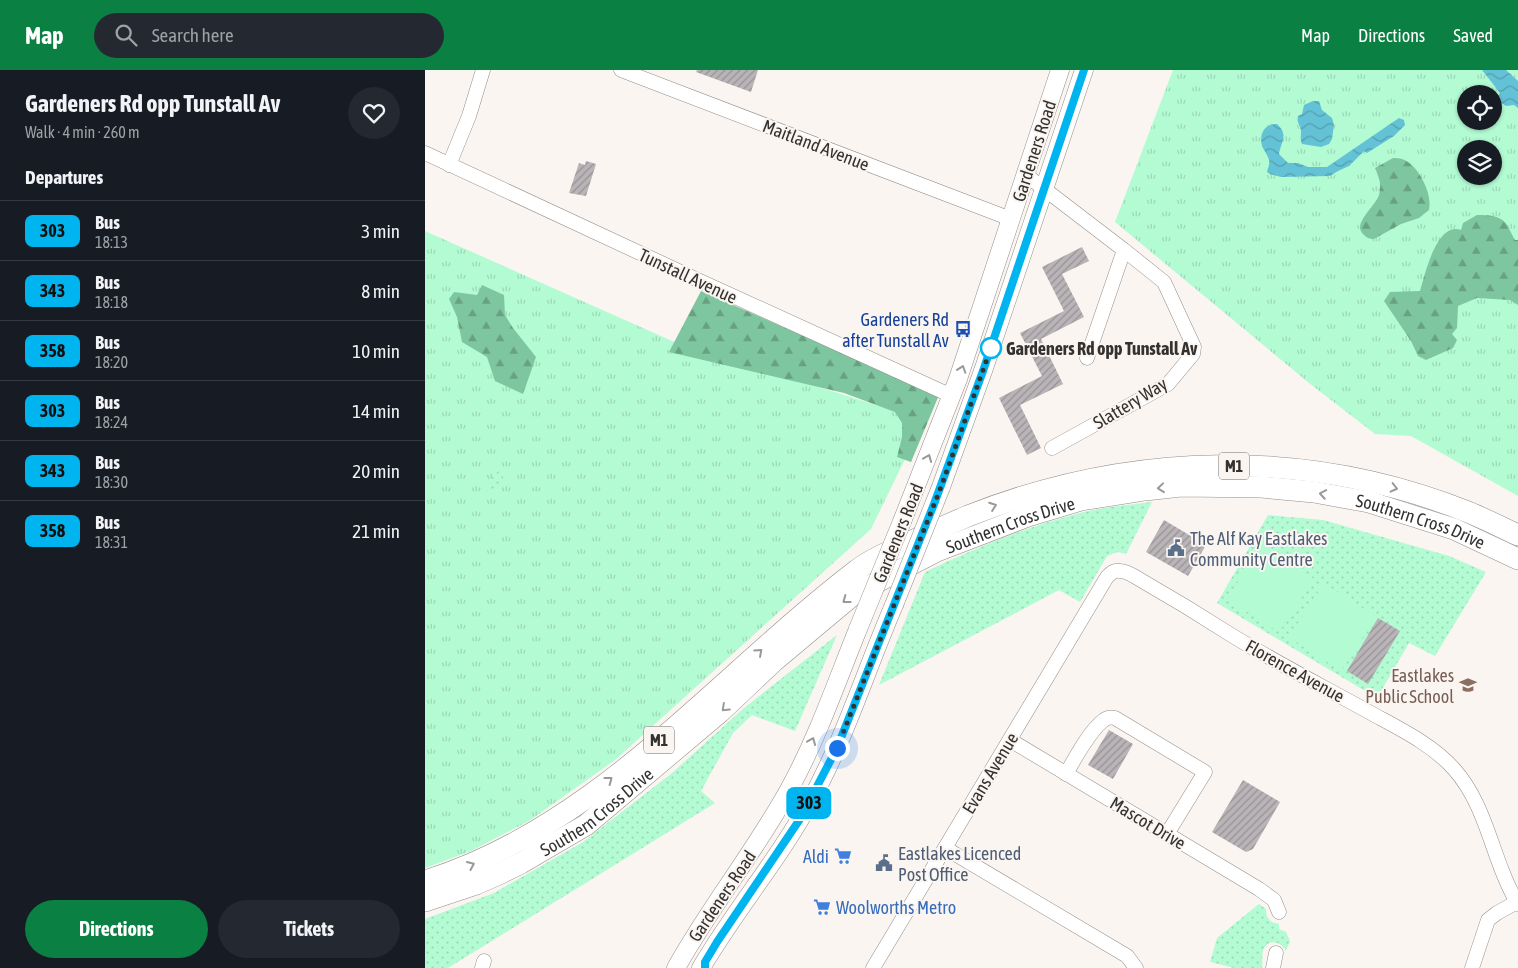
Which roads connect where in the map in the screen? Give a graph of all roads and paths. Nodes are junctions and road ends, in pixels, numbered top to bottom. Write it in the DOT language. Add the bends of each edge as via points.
graph roads {
  1 [pos="483,70"];
  2 [pos="621,70"];
  3 [pos="1084,70"];
  4 [pos="1056,71"];
  5 [pos="425,153"];
  6 [pos="449,165"];
  7 [pos="1026,175"];
  8 [pos="1045,189"];
  9 [pos="1011,220"];
  10 [pos="1124,250"];
  11 [pos="1087,358"];
  12 [pos="952,396"];
  13 [pos="1052,448"];
  14 [pos="1518,535"];
  15 [pos="1518,559"];
  16 [pos="1107,577"];
  17 [pos="1010,740"];
  18 [pos="1066,774"];
  19 [pos="1167,834"];
  20 [pos="945,848"];
  21 [pos="425,881"];
  22 [pos="425,901"];
  23 [pos="1517,903"];
  24 [pos="1279,912"];
  25 [pos="1276,953"];
  26 [pos="704,966"];
  27 [pos="676,968"];
  28 [pos="873,968"];
  29 [pos="1137,968"];
  30 [pos="1273,968"];
  31 [pos="1472,968"];
  1 -- 6 [label="street"];
  2 -- 9 [label="street, Maitland Avenue"];
  3 -- 8 [label="main road, Gardeners Road"];
  4 -- 7 [label="main road, Gardeners Road"];
  5 -- 6 [label="street, Tunstall Avenue"];
  6 -- 12 [label="street, Tunstall Avenue"];
  7 -- 8 [label="street"];
  7 -- 9 [label="main road, Gardeners Road"];
  8 -- 10 [label="street"];
  8 -- 26 [label="main road, Gardeners Road, bridge" via="941,487 837,748 786,842"];
  12 -- 9 [label="main road, Gardeners Road, one-way"];
  10 -- 11 [label="street"];
  10 -- 13 [label="street, Slattery Way" via="1164,282 1194,347 1193,354 1168,384"];
  27 -- 12 [label="main road, Gardeners Road, one-way, bridge" via="792,785"];
  21 -- 14 [label="highway, Southern Cross Drive / M1, one-way" via="480,861 567,812 639,758 868,561 1005,502 1076,482 1133,471 1197,465 1258,466 1363,480 1467,512"];
  15 -- 22 [label="highway, Southern Cross Drive / M1, one-way" via="1454,529 1377,505 1314,492 1261,487 1181,486 1145,490 1081,500 1028,516 937,551 854,594 586,825 499,874"];
  16 -- 17 [label="street, Evans Avenue"];
  16 -- 23 [label="street, Florence Avenue" via="1113,571 1126,572 1384,720 1441,757 1459,774 1472,794 1500,870"];
  17 -- 18 [label="street, Mascot Drive"];
  17 -- 20 [label="street, Evans Avenue"];
  18 -- 19 [label="street, Mascot Drive"];
  18 -- 19 [label="street" via="1103,720 1115,718 1205,772"];
  19 -- 24 [label="street, Mascot Drive" via="1259,889 1274,900"];
  20 -- 28 [label="street, Evans Avenue"];
  20 -- 29 [label="street" via="1127,956"];
  23 -- 31 [label="street" via="1488,920"];
  25 -- 30 [label="street"];
}
